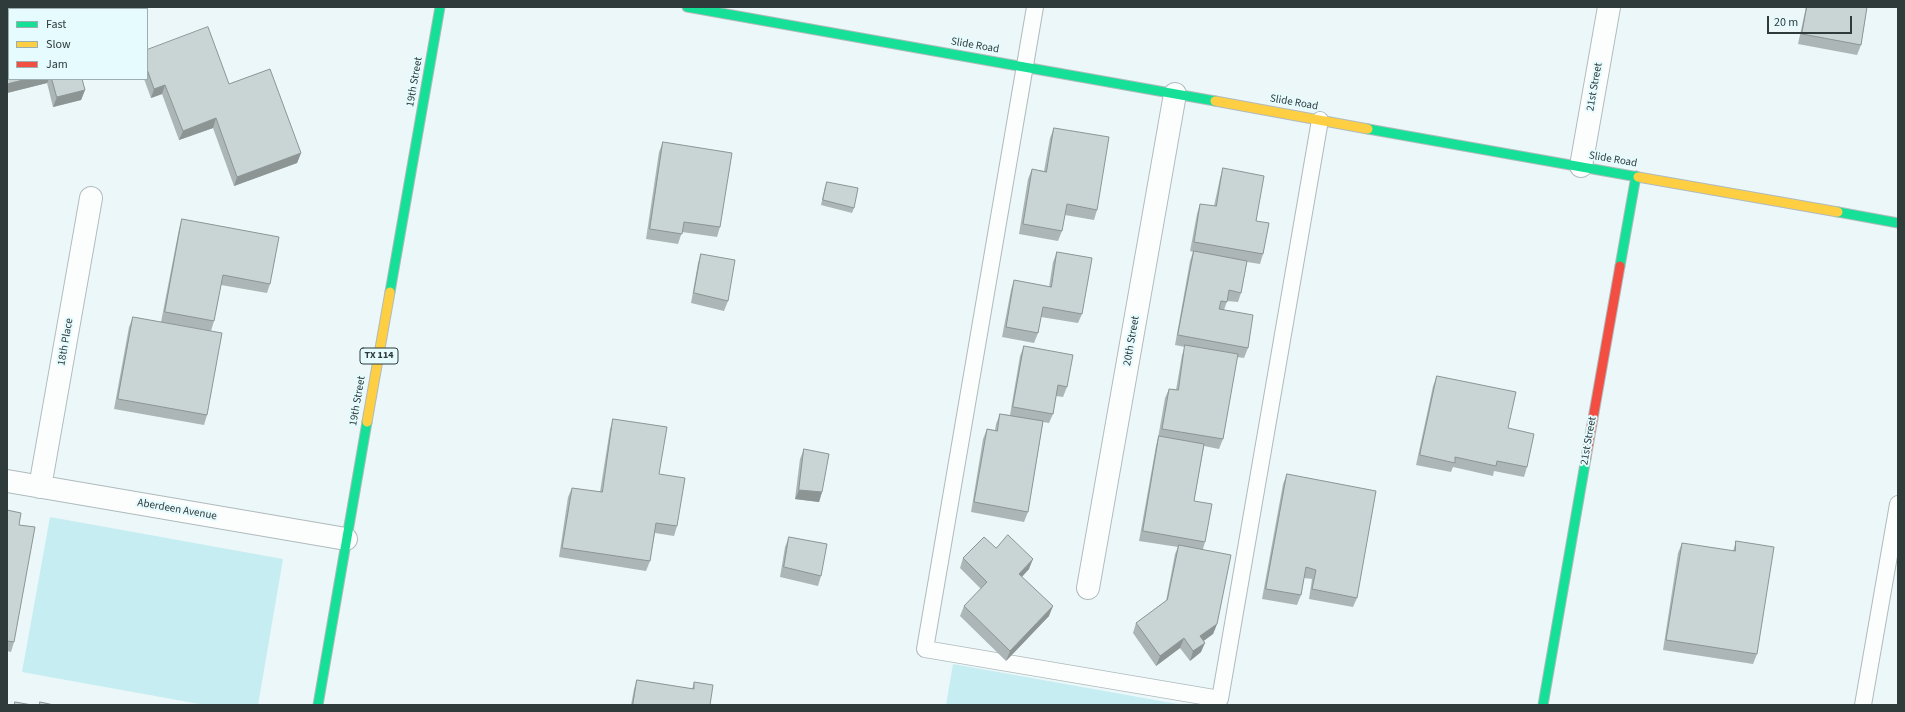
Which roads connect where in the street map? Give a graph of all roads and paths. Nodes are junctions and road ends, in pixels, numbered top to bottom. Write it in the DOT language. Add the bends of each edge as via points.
graph roads {
  1 [pos="440,7"];
  2 [pos="686,7"];
  3 [pos="1035,7"];
  4 [pos="1609,7"];
  5 [pos="1025,67"];
  6 [pos="1175,94"];
  7 [pos="1320,120"];
  8 [pos="1581,166"];
  9 [pos="1636,176"];
  10 [pos="91,198"];
  11 [pos="1898,223"];
  12 [pos="7,481"];
  13 [pos="40,487"];
  14 [pos="1898,504"];
  15 [pos="346,540"];
  16 [pos="1088,588"];
  17 [pos="318,705"];
  18 [pos="1543,705"];
  19 [pos="1863,705"];
  1 -- 15 [label="main road, 19th Street / TX 114"];
  2 -- 5 [label="main road, Slide Road"];
  3 -- 5 [label="lane"];
  4 -- 8 [label="street, 21st Street"];
  5 -- 6 [label="main road, Slide Road"];
  5 -- 7 [label="lane" via="925,649 1220,699"];
  6 -- 7 [label="main road, Slide Road"];
  6 -- 16 [label="street, 20th Street"];
  7 -- 8 [label="main road, Slide Road"];
  8 -- 9 [label="main road, Slide Road"];
  9 -- 11 [label="main road, Slide Road"];
  9 -- 18 [label="main road, 21st Street"];
  10 -- 13 [label="street, 18th Place"];
  12 -- 13 [label="street, Aberdeen Avenue"];
  13 -- 15 [label="street, Aberdeen Avenue"];
  14 -- 19 [label="lane"];
  15 -- 17 [label="main road, 19th Street / TX 114"];
}
